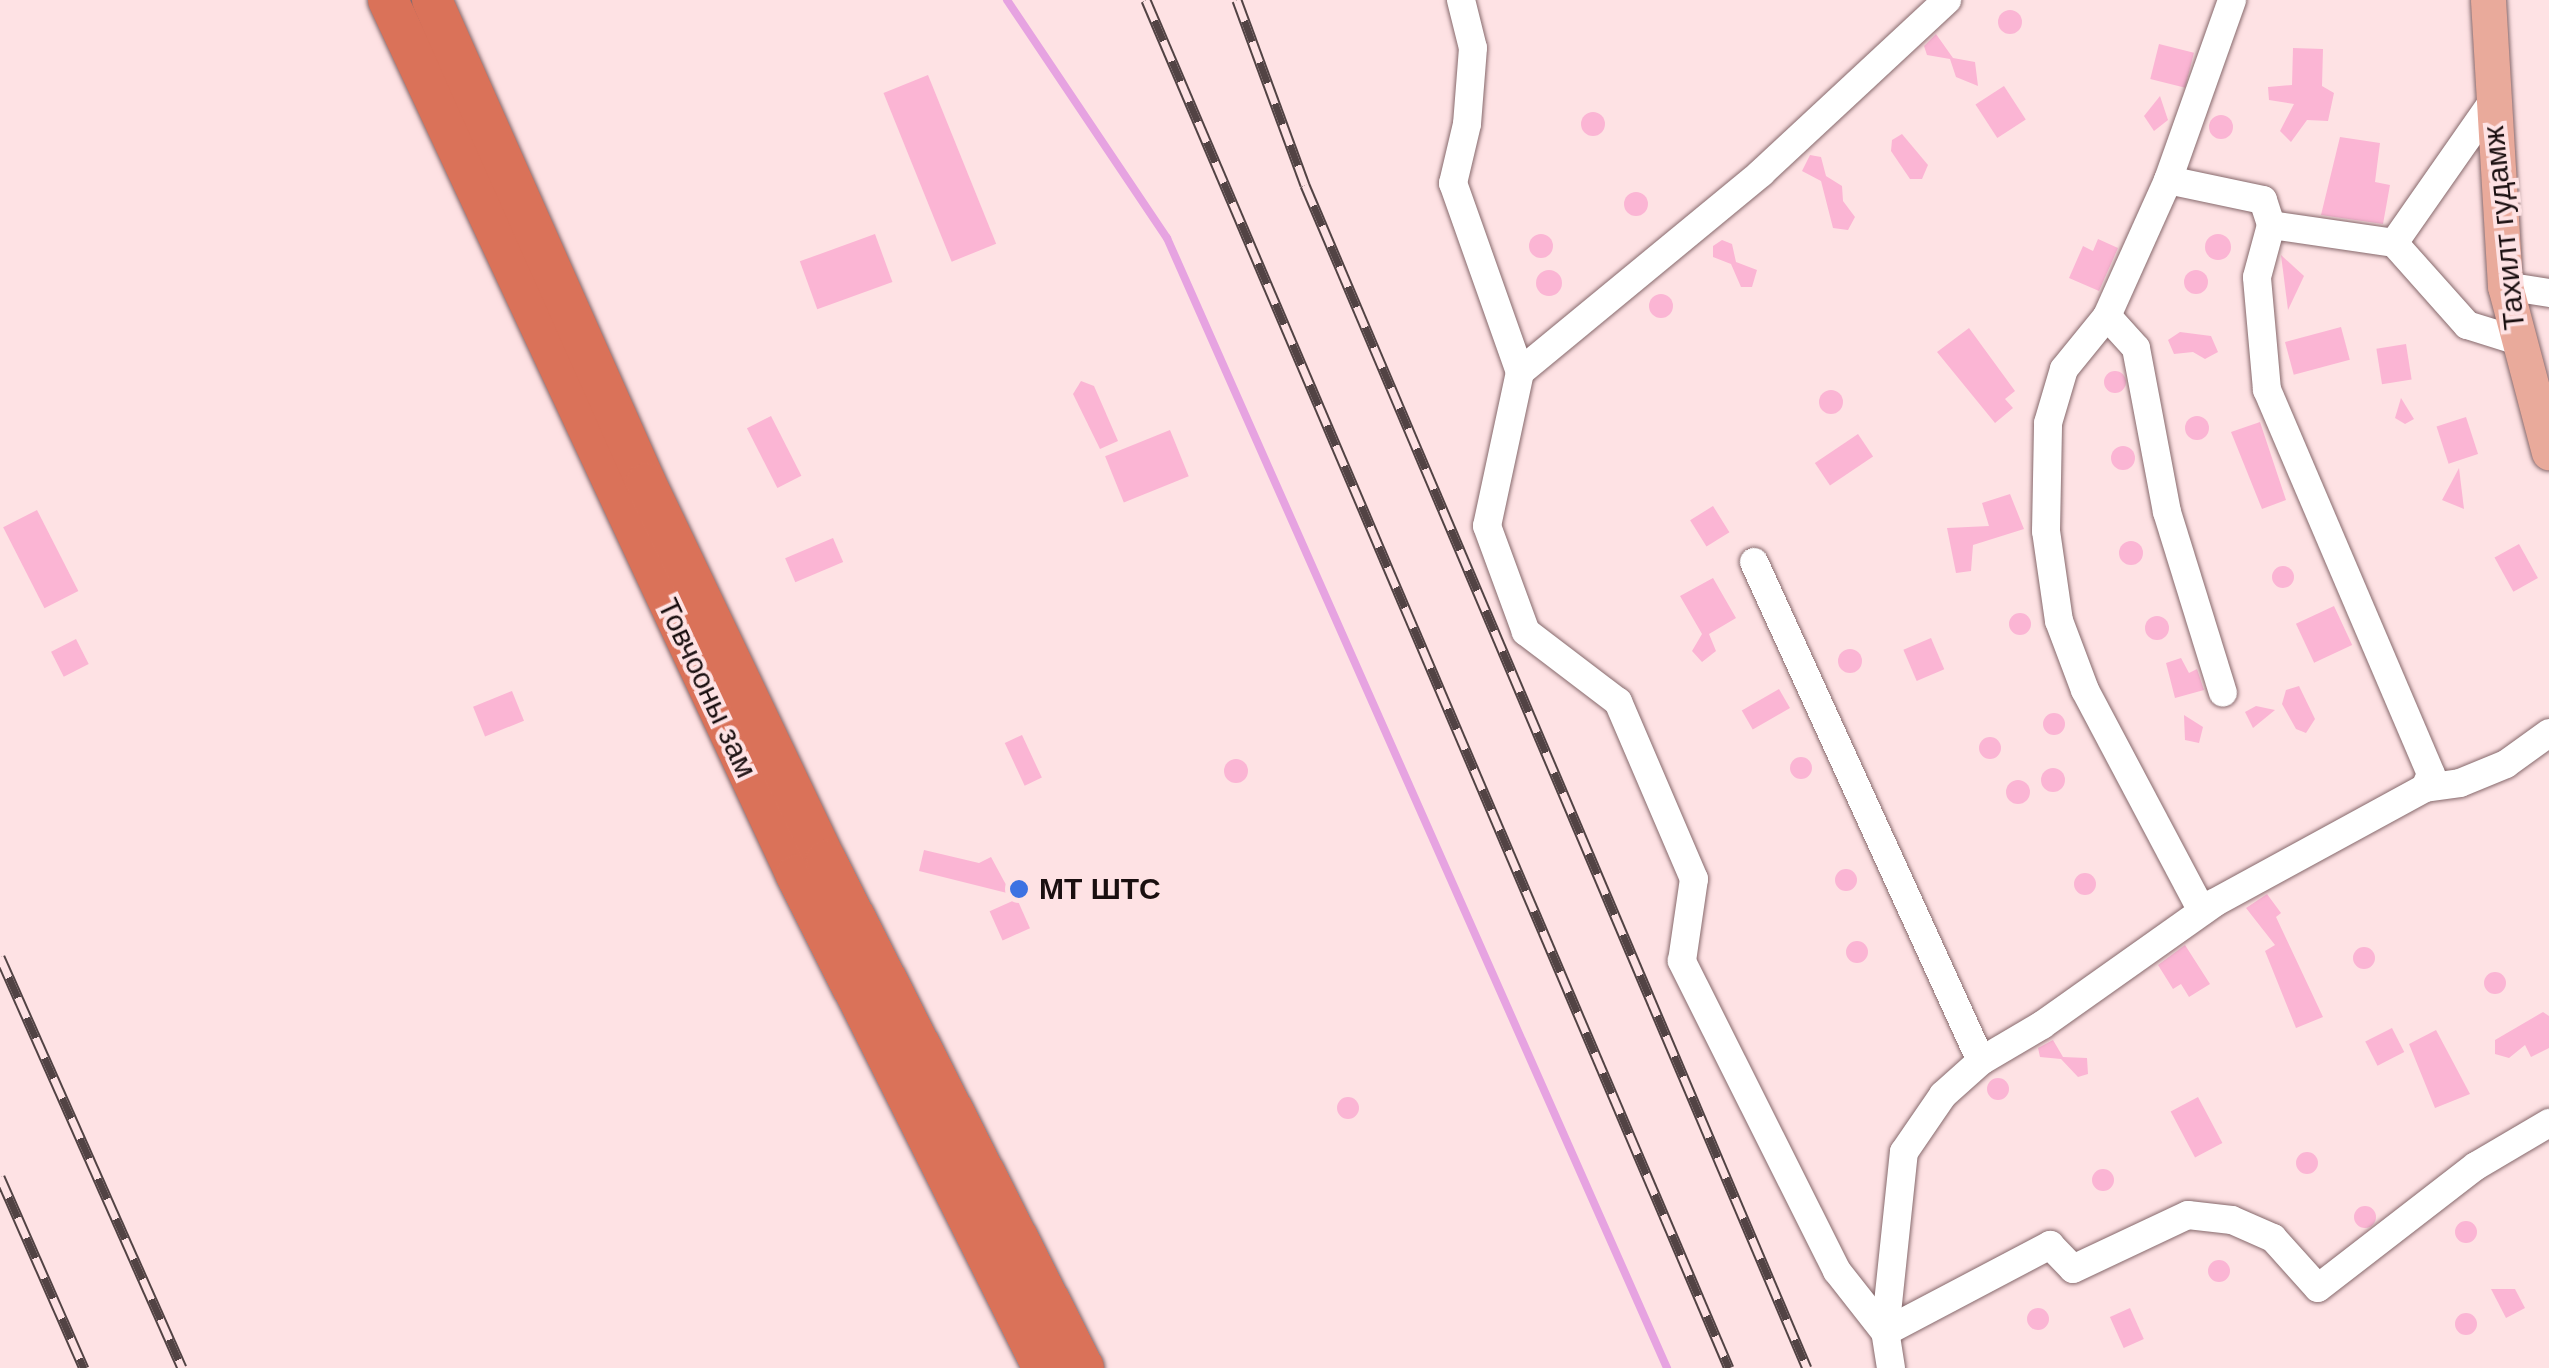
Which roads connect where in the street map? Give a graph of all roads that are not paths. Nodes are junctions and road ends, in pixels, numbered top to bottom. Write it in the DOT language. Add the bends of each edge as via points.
graph roads {
  1 [pos="388,0"];
  2 [pos="432,0"];
  3 [pos="1461,0"];
  4 [pos="1947,0"];
  5 [pos="2232,0"];
  6 [pos="2488,0"];
  7 [pos="2491,104"];
  8 [pos="2168,180"];
  9 [pos="2271,226"];
  10 [pos="2394,243"];
  11 [pos="2505,286"];
  12 [pos="2549,293"];
  13 [pos="2108,316"];
  14 [pos="2515,340"];
  15 [pos="1520,372"];
  16 [pos="2549,452"];
  17 [pos="1754,562"];
  18 [pos="2223,693"];
  19 [pos="2549,733"];
  20 [pos="2425,788"];
  21 [pos="2202,911"];
  22 [pos="1981,1061"];
  23 [pos="2549,1123"];
  24 [pos="1885,1332"];
  25 [pos="1043,1368"];
  26 [pos="1084,1368"];
  27 [pos="1891,1368"];
  1 -- 25 [label="highway, Товчооны зам" via="796,874"];
  2 -- 26 [label="highway, Товчооны зам" via="646,482 826,860"];
  3 -- 15 [label="street" via="1473,48 1467,124 1453,182"];
  4 -- 15 [label="street" via="1761,173"];
  5 -- 8 [label="street"];
  6 -- 7 [label="main road, Тахилт гудамж"];
  7 -- 10 [label="street"];
  7 -- 11 [label="main road, Тахилт гудамж"];
  8 -- 9 [label="street" via="2263,200"];
  8 -- 13 [label="street"];
  9 -- 10 [label="street"];
  9 -- 20 [label="street" via="2257,277 2268,390 2430,761"];
  10 -- 14 [label="street" via="2467,325"];
  11 -- 12 [label="street"];
  11 -- 14 [label="main road, Тахилт гудамж"];
  13 -- 18 [label="street" via="2136,348 2167,512"];
  13 -- 21 [label="street" via="2064,368 2048,423 2046,531 2060,621 2085,690"];
  14 -- 16 [label="main road, Тахилт гудамж"];
  15 -- 24 [label="street" via="1487,526 1526,632 1618,702 1694,880 1682,961 1837,1271"];
  17 -- 22 [label="street"];
  19 -- 20 [label="street" via="2506,764 2460,784"];
  20 -- 21 [label="street"];
  21 -- 22 [label="street" via="2042,1026"];
  22 -- 24 [label="street" via="1943,1095 1904,1152"];
  23 -- 24 [label="street" via="2476,1166 2318,1288 2274,1238 2232,1220 2188,1215 2073,1270 2050,1245"];
  24 -- 27 [label="street"];
}
